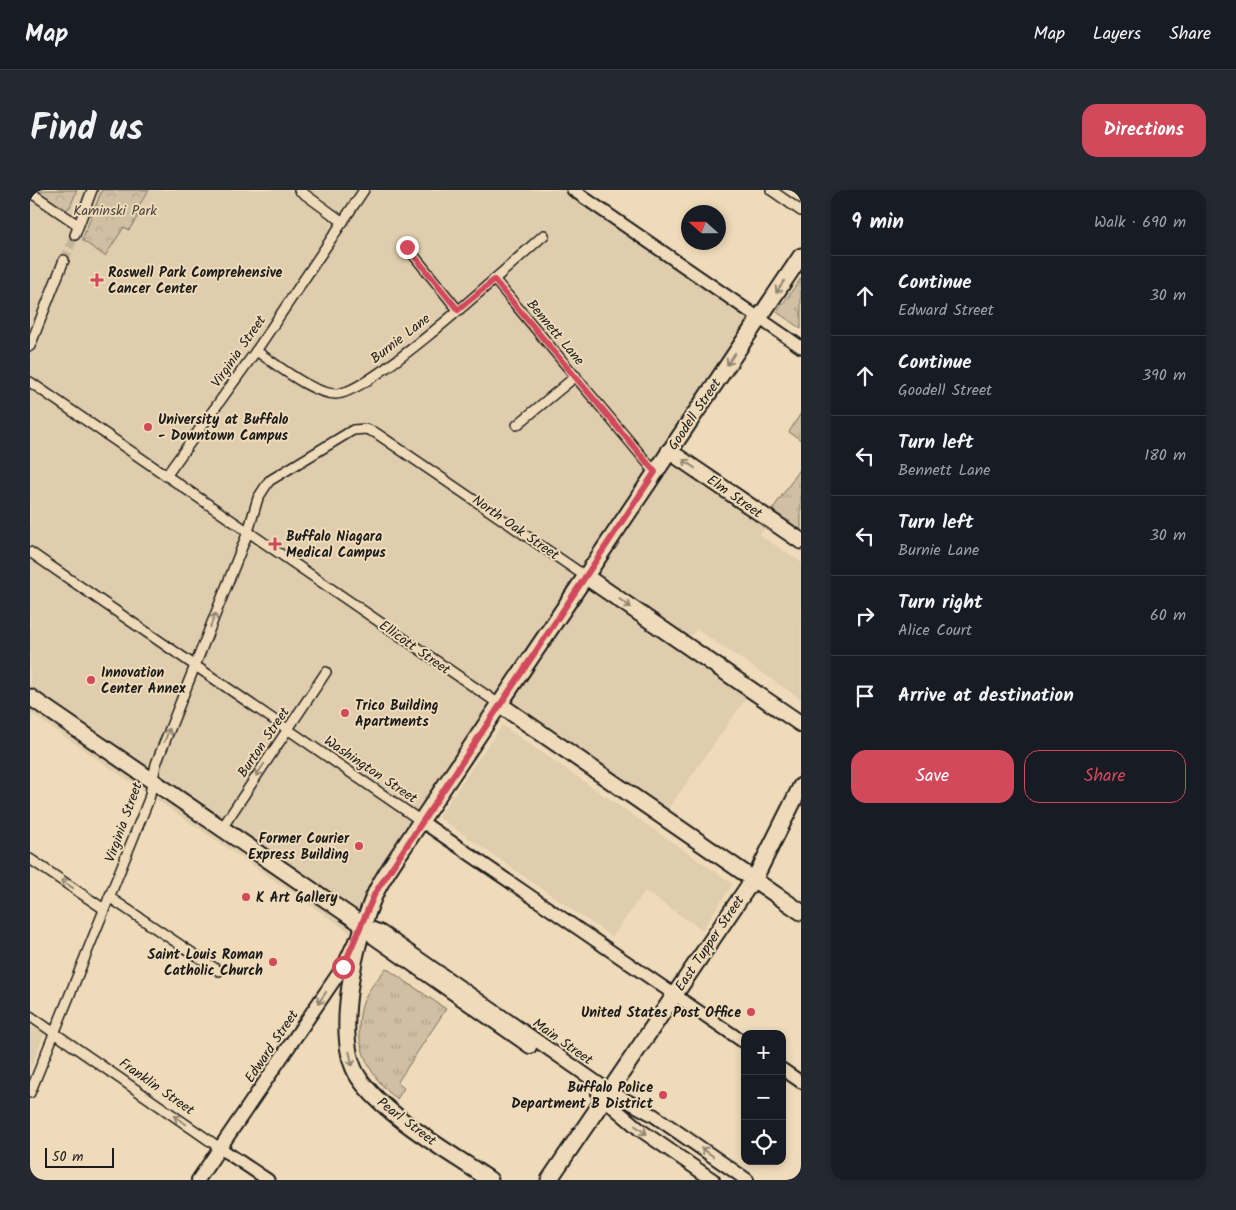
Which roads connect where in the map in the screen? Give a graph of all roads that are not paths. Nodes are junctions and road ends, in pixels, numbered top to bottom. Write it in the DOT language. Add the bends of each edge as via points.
graph roads {
  1 [pos="92,190"];
  2 [pos="299,190"];
  3 [pos="364,190"];
  4 [pos="574,190"];
  5 [pos="771,190"];
  6 [pos="30,192"];
  7 [pos="801,211"];
  8 [pos="343,222"];
  9 [pos="78,226"];
  10 [pos="75,235"];
  11 [pos="544,235"];
  12 [pos="407,247"];
  13 [pos="801,256"];
  14 [pos="64,260"];
  15 [pos="494,280"];
  16 [pos="458,310"];
  17 [pos="758,318"];
  18 [pos="30,346"];
  19 [pos="801,347"];
  20 [pos="256,351"];
  21 [pos="576,376"];
  22 [pos="30,382"];
  23 [pos="517,425"];
  24 [pos="670,451"];
  25 [pos="655,472"];
  26 [pos="166,476"];
  27 [pos="248,532"];
  28 [pos="801,541"];
  29 [pos="30,552"];
  30 [pos="585,576"];
  31 [pos="194,665"];
  32 [pos="326,672"];
  33 [pos="30,696"];
  34 [pos="499,704"];
  35 [pos="801,724"];
  36 [pos="287,730"];
  37 [pos="152,781"];
  38 [pos="801,786"];
  39 [pos="421,821"];
  40 [pos="222,828"];
  41 [pos="30,859"];
  42 [pos="753,879"];
  43 [pos="109,897"];
  44 [pos="104,909"];
  45 [pos="801,912"];
  46 [pos="363,925"];
  47 [pos="219,970"];
  48 [pos="674,995"];
  49 [pos="30,1016"];
  50 [pos="54,1033"];
  51 [pos="741,1040"];
  52 [pos="786,1072"];
  53 [pos="801,1082"];
  54 [pos="30,1093"];
  55 [pos="607,1095"];
  56 [pos="220,1148"];
  57 [pos="198,1180"];
  58 [pos="268,1180"];
  59 [pos="490,1180"];
  60 [pos="549,1180"];
  61 [pos="713,1180"];
  62 [pos="747,1180"];
  1 -- 9 [label="street"];
  2 -- 8 [label="street"];
  3 -- 8 [label="street, Virginia Street"];
  4 -- 17 [label="street"];
  5 -- 7 [label="street"];
  6 -- 9 [label="street"];
  8 -- 20 [label="street, Virginia Street"];
  9 -- 10 [label="street"];
  11 -- 15 [label="street, Burnie Lane"];
  12 -- 16 [label="street"];
  13 -- 17 [label="main road, Goodell Street, one-way"];
  14 -- 18 [label="street"];
  15 -- 16 [label="street, Burnie Lane"];
  15 -- 21 [label="street, Bennett Lane"];
  16 -- 20 [label="street, Burnie Lane" via="386,368 358,386 336,394 314,388"];
  17 -- 19 [label="street"];
  17 -- 24 [label="main road, Goodell Street, one-way"];
  20 -- 26 [label="street, Virginia Street"];
  21 -- 23 [label="street"];
  21 -- 25 [label="street, Bennett Lane"];
  22 -- 26 [label="street, Ellicott Street"];
  24 -- 25 [label="main road, Goodell Street"];
  28 -- 24 [label="main road, Elm Street, one-way"];
  25 -- 30 [label="main road, Goodell Street"];
  26 -- 27 [label="street, Ellicott Street"];
  27 -- 30 [label="street, North Oak Street" via="258,498 269,482 353,430 366,429 450,482"];
  31 -- 27 [label="street, Virginia Street, one-way"];
  27 -- 34 [label="street, Ellicott Street"];
  29 -- 31 [label="street, Washington Street"];
  30 -- 34 [label="main road, Goodell Street"];
  30 -- 35 [label="main road, North Oak Street, one-way"];
  31 -- 36 [label="street, Washington Street"];
  37 -- 31 [label="street, Virginia Street, one-way"];
  32 -- 36 [label="street, Burton Street"];
  33 -- 37 [label="main road"];
  34 -- 39 [label="main road, Goodell Street"];
  34 -- 42 [label="main road, Ellicott Street"];
  36 -- 39 [label="street, Washington Street"];
  36 -- 40 [label="street, Burton Street, one-way"];
  37 -- 40 [label="main road"];
  37 -- 43 [label="street, Virginia Street" via="149,799"];
  38 -- 42 [label="main road, East Tupper Street"];
  39 -- 46 [label="main road, Goodell Street" via="375,893"];
  39 -- 48 [label="street, Washington Street"];
  40 -- 46 [label="main road"];
  44 -- 41 [label="street, one-way"];
  42 -- 45 [label="main road, Ellicott Street"];
  42 -- 48 [label="main road, East Tupper Street"];
  43 -- 44 [label="street, Virginia Street"];
  43 -- 47 [label="street"];
  44 -- 50 [label="street, Virginia Street"];
  46 -- 55 [label="main road" via="374,938"];
  46 -- 56 [label="main road, Edward Street, one-way" via="343,967"];
  46 -- 59 [label="main road, Pearl Street, one-way" via="345,1021 352,1067 380,1103"];
  48 -- 51 [label="street, Washington Street"];
  48 -- 55 [label="main road, East Tupper Street"];
  49 -- 50 [label="street, Franklin Street"];
  50 -- 54 [label="street, Virginia Street"];
  56 -- 50 [label="street, Franklin Street, one-way"];
  52 -- 53 [label="street"];
  55 -- 60 [label="main road, East Tupper Street"];
  55 -- 61 [label="main road, one-way" via="639,1128"];
  62 -- 55 [label="main road, one-way" via="653,1115"];
  56 -- 57 [label="main road, Edward Street"];
  56 -- 58 [label="street, Franklin Street"];
}
